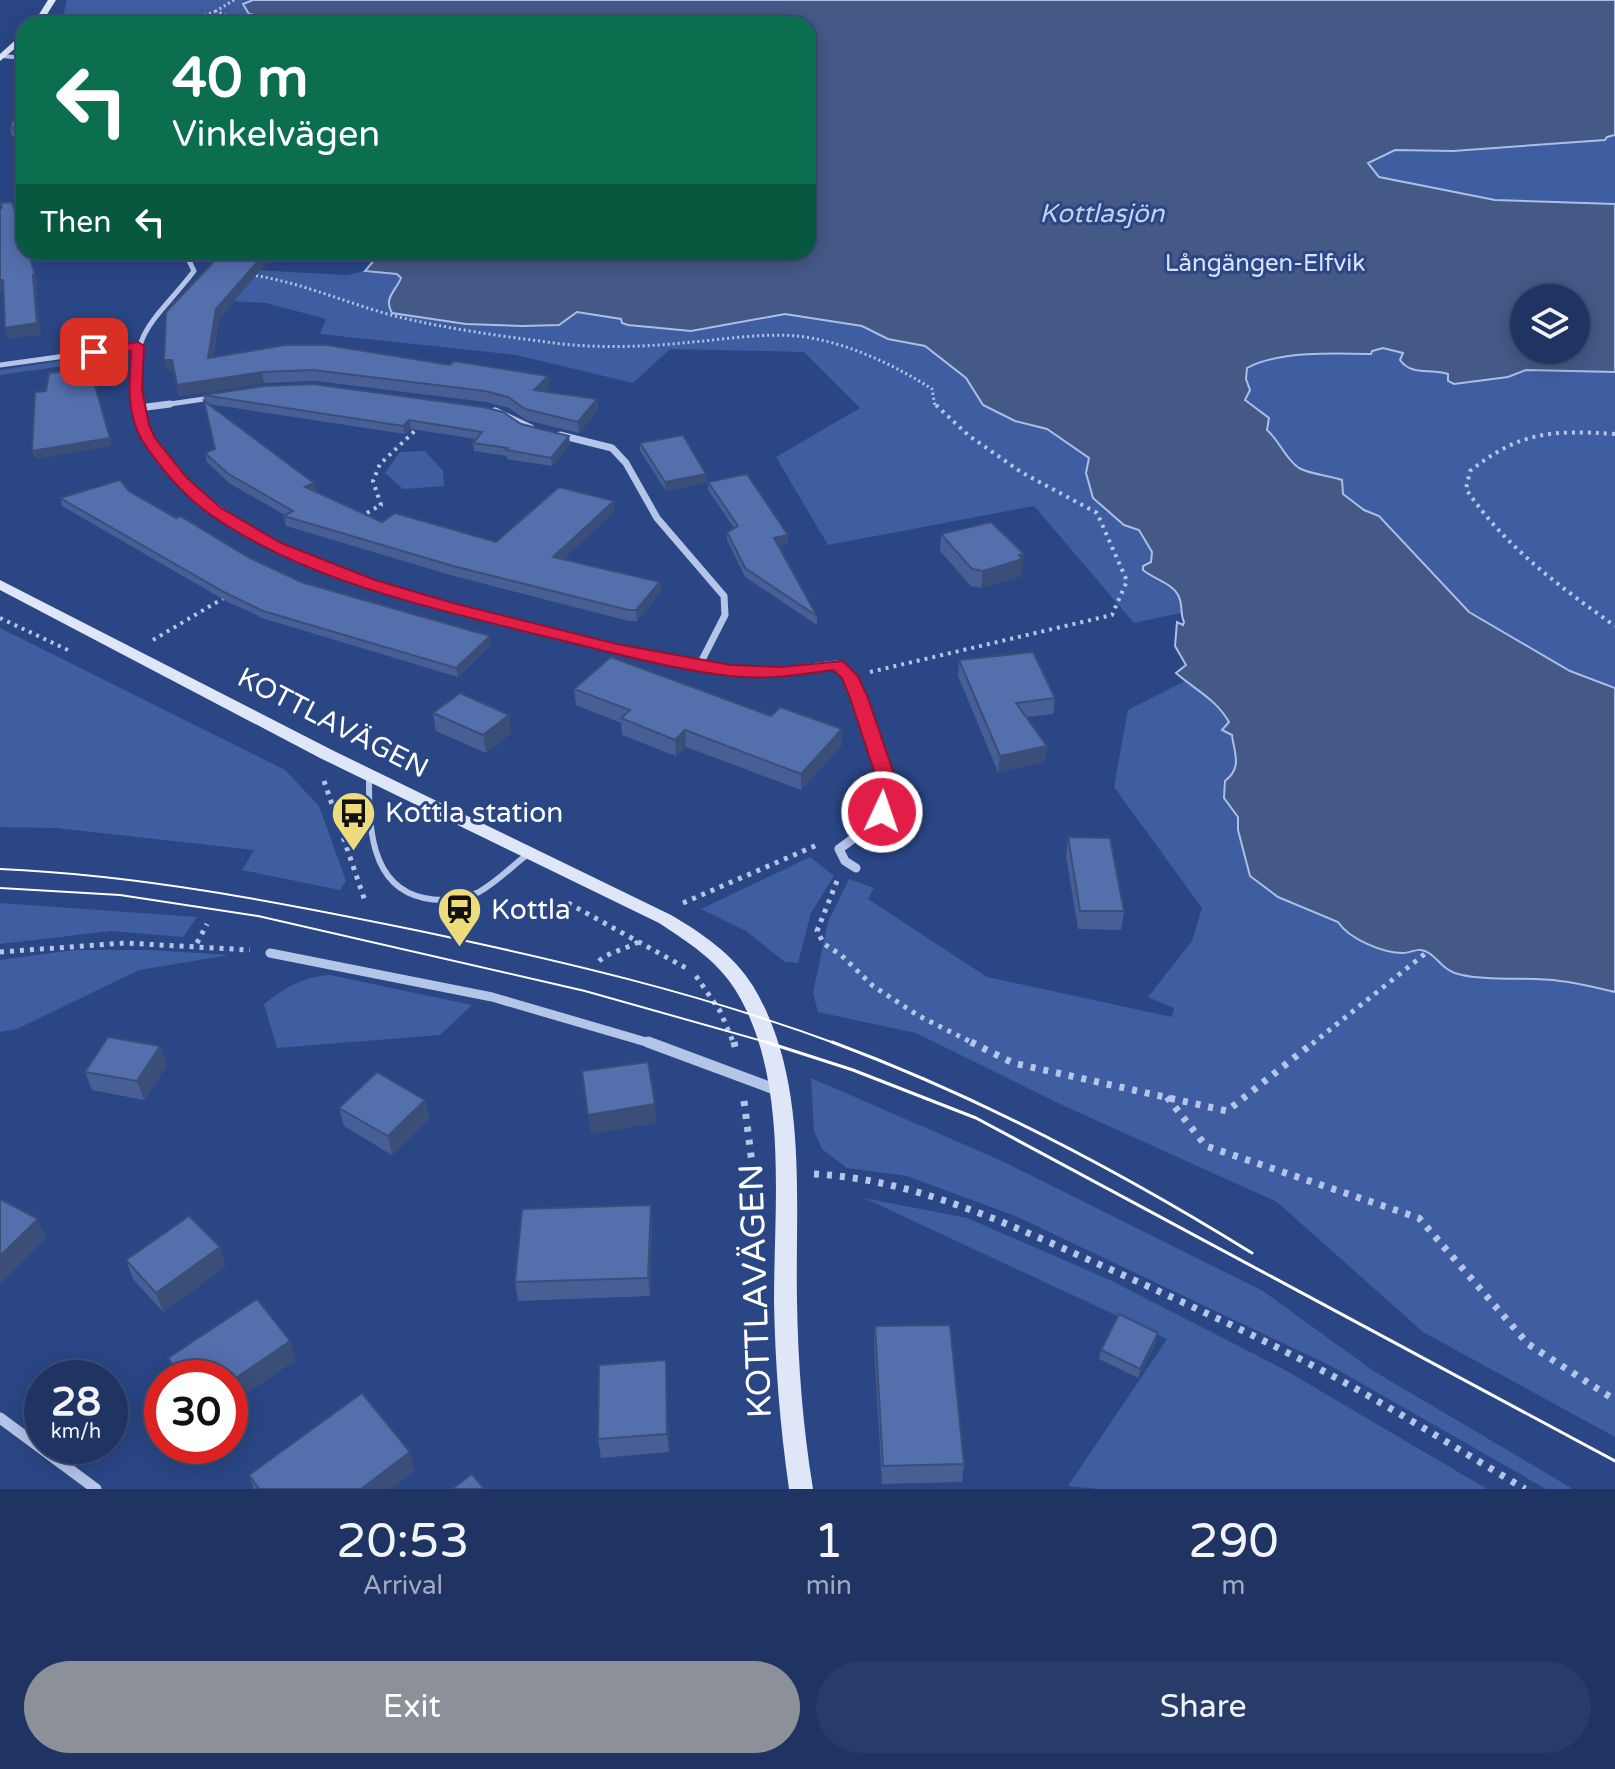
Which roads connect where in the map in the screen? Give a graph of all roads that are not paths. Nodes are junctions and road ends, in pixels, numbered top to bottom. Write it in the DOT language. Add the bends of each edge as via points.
graph roads {
  1 [pos="189,260"];
  2 [pos="138,346"];
  3 [pos="0,365"];
  4 [pos="222,396"];
  5 [pos="139,408"];
  6 [pos="486,410"];
  7 [pos="538,430"];
  8 [pos="552,433"];
  9 [pos="0,584"];
  10 [pos="700,664"];
  11 [pos="369,775"];
  12 [pos="531,852"];
  13 [pos="856,868"];
  14 [pos="270,953"];
  15 [pos="778,1090"];
  16 [pos="0,1418"];
  17 [pos="96,1489"];
  18 [pos="801,1489"];
  1 -- 2 [label="street" via="194,271 150,320"];
  2 -- 3 [label="street"];
  2 -- 5 [label="street"];
  4 -- 5 [label="street"];
  5 -- 10 [label="street" via="149,439 182,481 215,511 275,546 369,583 474,615"];
  6 -- 7 [label="street" via="515,416 523,426"];
  8 -- 10 [label="street" via="612,448 657,518 724,596 725,615"];
  9 -- 11 [label="street, KOTTLAVÄGEN"];
  10 -- 13 [label="street" via="767,673 837,664 849,676 889,786 876,822 839,849"];
  11 -- 12 [label="street, KOTTLAVÄGEN"];
  11 -- 12 [label="lane" via="369,822 384,872 397,891 453,900 477,892"];
  12 -- 15 [label="street, KOTTLAVÄGEN" via="708,945 734,972 761,1019"];
  14 -- 15 [label="street" via="593,1026"];
  15 -- 18 [label="street, KOTTLAVÄGEN" via="786,1175 786,1337"];
  16 -- 17 [label="street"];
}
